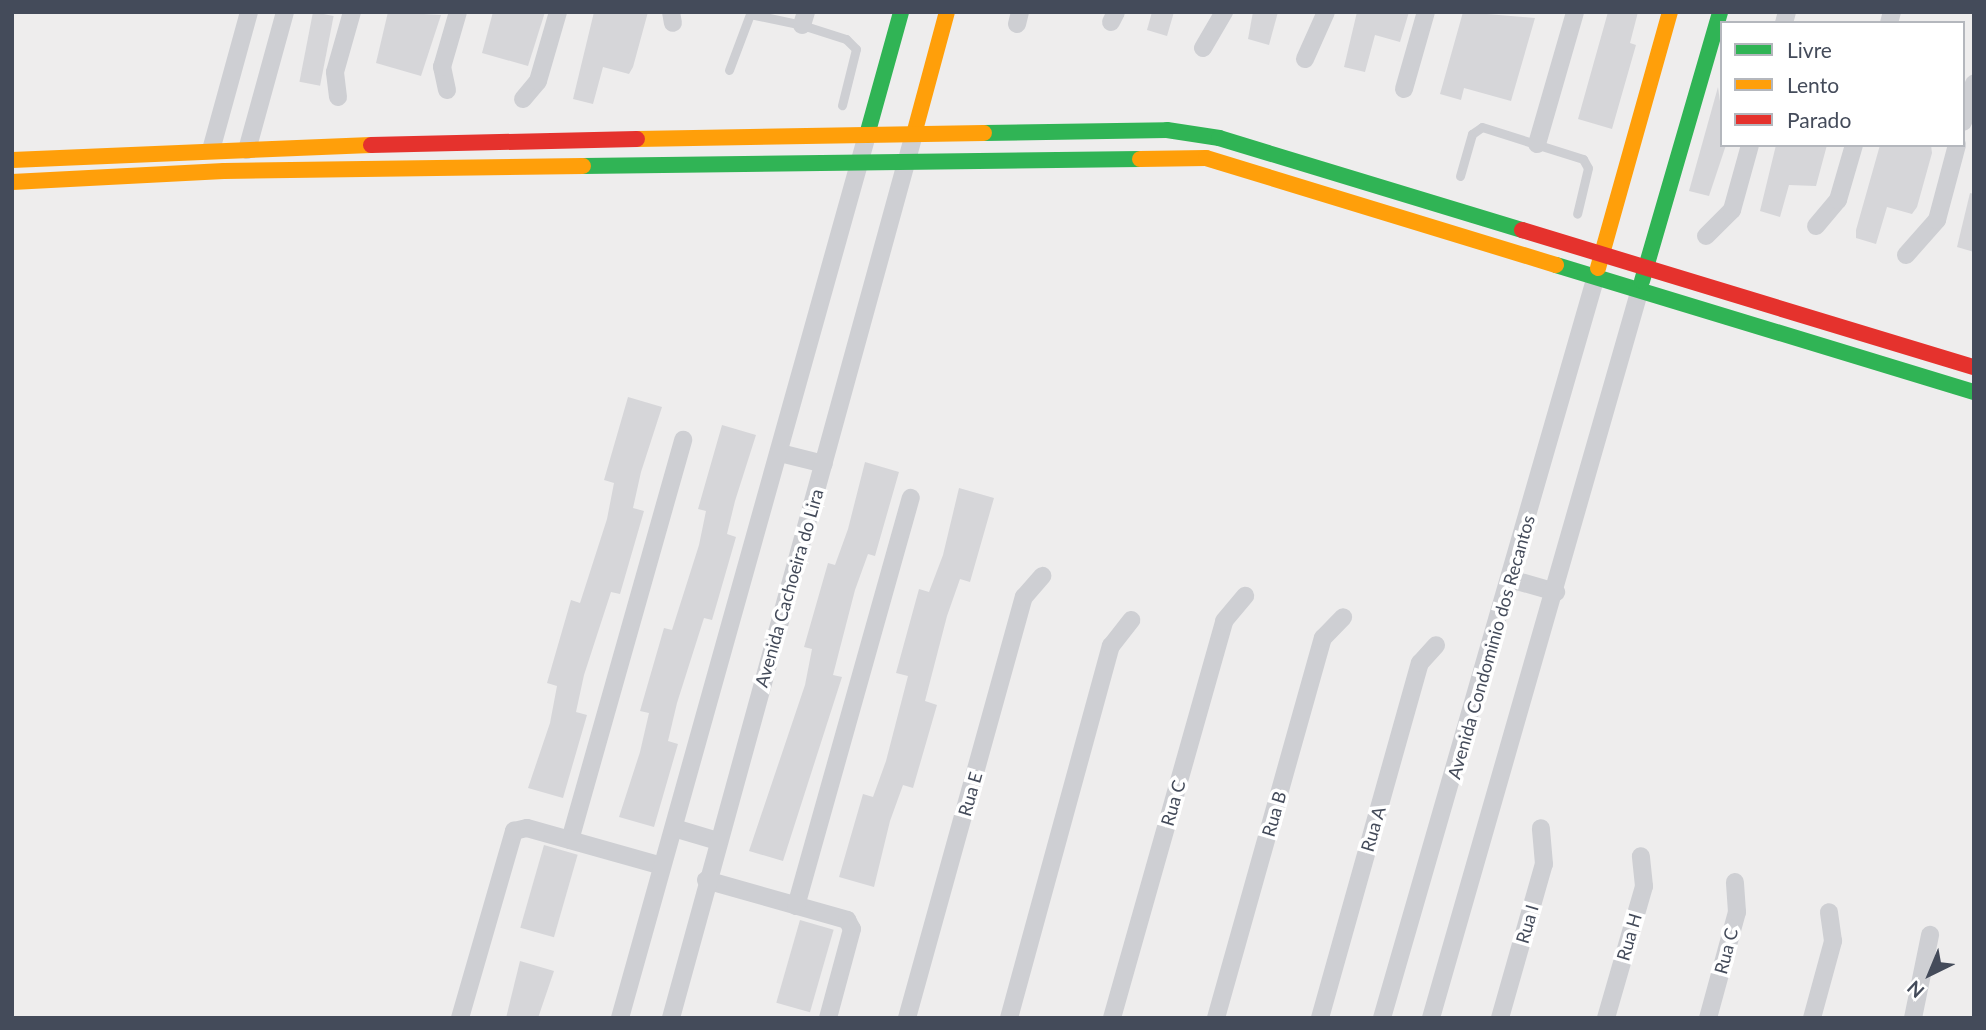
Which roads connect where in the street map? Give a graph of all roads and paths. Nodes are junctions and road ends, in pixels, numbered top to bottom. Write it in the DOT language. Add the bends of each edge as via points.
graph roads {
  1 [pos="249,12"];
  2 [pos="285,12"];
  3 [pos="352,12"];
  4 [pos="458,12"];
  5 [pos="558,12"];
  6 [pos="901,12"];
  7 [pos="947,12"];
  8 [pos="1224,12"];
  9 [pos="1326,12"];
  10 [pos="1426,12"];
  11 [pos="1575,12"];
  12 [pos="1670,12"];
  13 [pos="1720,12"];
  14 [pos="750,14"];
  15 [pos="804,19"];
  16 [pos="1203,48"];
  17 [pos="1305,59"];
  18 [pos="729,70"];
  19 [pos="1974,84"];
  20 [pos="1404,89"];
  21 [pos="447,90"];
  22 [pos="338,97"];
  23 [pos="523,99"];
  24 [pos="842,105"];
  25 [pos="1965,115"];
  26 [pos="914,134"];
  27 [pos="867,135"];
  28 [pos="1537,144"];
  29 [pos="1749,147"];
  30 [pos="1853,147"];
  31 [pos="1956,147"];
  32 [pos="211,150"];
  33 [pos="247,150"];
  34 [pos="907,158"];
  35 [pos="861,159"];
  36 [pos="12,160"];
  37 [pos="1460,176"];
  38 [pos="12,182"];
  39 [pos="1577,214"];
  40 [pos="1816,226"];
  41 [pos="1706,236"];
  42 [pos="1602,253"];
  43 [pos="1906,255"];
  44 [pos="1646,267"];
  45 [pos="1596,275"];
  46 [pos="1640,289"];
  47 [pos="1974,367"];
  48 [pos="1974,392"];
  49 [pos="683,440"];
  50 [pos="780,453"];
  51 [pos="824,464"];
  52 [pos="911,498"];
  53 [pos="1042,576"];
  54 [pos="1510,579"];
  55 [pos="1556,592"];
  56 [pos="1245,596"];
  57 [pos="1343,617"];
  58 [pos="1131,620"];
  59 [pos="1436,645"];
  60 [pos="674,828"];
  61 [pos="1541,828"];
  62 [pos="570,840"];
  63 [pos="718,841"];
  64 [pos="1641,856"];
  65 [pos="662,866"];
  66 [pos="706,880"];
  67 [pos="1735,882"];
  68 [pos="796,905"];
  69 [pos="1829,912"];
  70 [pos="1930,935"];
  71 [pos="460,1018"];
  72 [pos="620,1018"];
  73 [pos="671,1018"];
  74 [pos="828,1018"];
  75 [pos="907,1018"];
  76 [pos="1009,1018"];
  77 [pos="1112,1018"];
  78 [pos="1216,1018"];
  79 [pos="1320,1018"];
  80 [pos="1382,1018"];
  81 [pos="1431,1018"];
  82 [pos="1500,1018"];
  83 [pos="1606,1018"];
  84 [pos="1708,1018"];
  85 [pos="1812,1018"];
  86 [pos="1913,1018"];
  1 -- 32 [label="street"];
  2 -- 33 [label="street"];
  3 -- 22 [label="street" via="335,72"];
  4 -- 21 [label="street" via="442,67"];
  5 -- 23 [label="street" via="538,81"];
  6 -- 27 [label="street"];
  7 -- 26 [label="street"];
  8 -- 16 [label="street"];
  9 -- 17 [label="street"];
  10 -- 20 [label="street"];
  11 -- 28 [label="street"];
  12 -- 42 [label="street"];
  13 -- 44 [label="street"];
  14 -- 15 [label="lane"];
  14 -- 18 [label="lane"];
  15 -- 24 [label="lane" via="846,39 856,49"];
  19 -- 25 [label="street"];
  26 -- 27 [label="street"];
  26 -- 34 [label="street, Avenida Cachoeira do Lira"];
  26 -- 42 [label="street" via="1167,130 1219,138"];
  27 -- 33 [label="street"];
  27 -- 35 [label="street"];
  28 -- 37 [label="lane" via="1475,129"];
  28 -- 39 [label="lane" via="1587,163"];
  29 -- 41 [label="street" via="1732,210"];
  30 -- 40 [label="street" via="1839,200"];
  31 -- 43 [label="street" via="1937,220"];
  32 -- 33 [label="street"];
  32 -- 36 [label="street"];
  34 -- 35 [label="street"];
  34 -- 45 [label="street" via="1206,158"];
  34 -- 51 [label="street, Avenida Cachoeira do Lira"];
  35 -- 38 [label="street"];
  35 -- 50 [label="street"];
  42 -- 44 [label="street"];
  42 -- 45 [label="street"];
  44 -- 46 [label="street"];
  44 -- 47 [label="street"];
  45 -- 46 [label="street"];
  45 -- 54 [label="street, Avenida Condominio dos Recantos"];
  46 -- 48 [label="street"];
  46 -- 55 [label="street"];
  49 -- 62 [label="street"];
  50 -- 51 [label="street"];
  50 -- 60 [label="street"];
  51 -- 63 [label="street, Avenida Cachoeira do Lira"];
  52 -- 68 [label="street"];
  53 -- 75 [label="street, Rua E" via="1024,597"];
  54 -- 55 [label="street"];
  54 -- 80 [label="street, Avenida Condominio dos Recantos"];
  55 -- 81 [label="street"];
  56 -- 77 [label="street, Rua C" via="1224,621"];
  57 -- 78 [label="street, Rua B" via="1323,638"];
  58 -- 76 [label="street" via="1111,646"];
  59 -- 79 [label="street, Rua A" via="1420,663"];
  60 -- 63 [label="street"];
  60 -- 65 [label="street"];
  61 -- 82 [label="street, Rua I" via="1544,864"];
  62 -- 65 [label="street"];
  62 -- 71 [label="street" via="520,827 510,836"];
  63 -- 66 [label="street, Avenida Cachoeira do Lira"];
  64 -- 83 [label="street, Rua H" via="1644,887"];
  65 -- 72 [label="street"];
  66 -- 68 [label="street"];
  66 -- 73 [label="street, Avenida Cachoeira do Lira"];
  67 -- 84 [label="street, Rua C" via="1737,912"];
  68 -- 74 [label="street" via="848,920 852,929"];
  69 -- 85 [label="street" via="1833,941"];
  70 -- 86 [label="street"];
}
